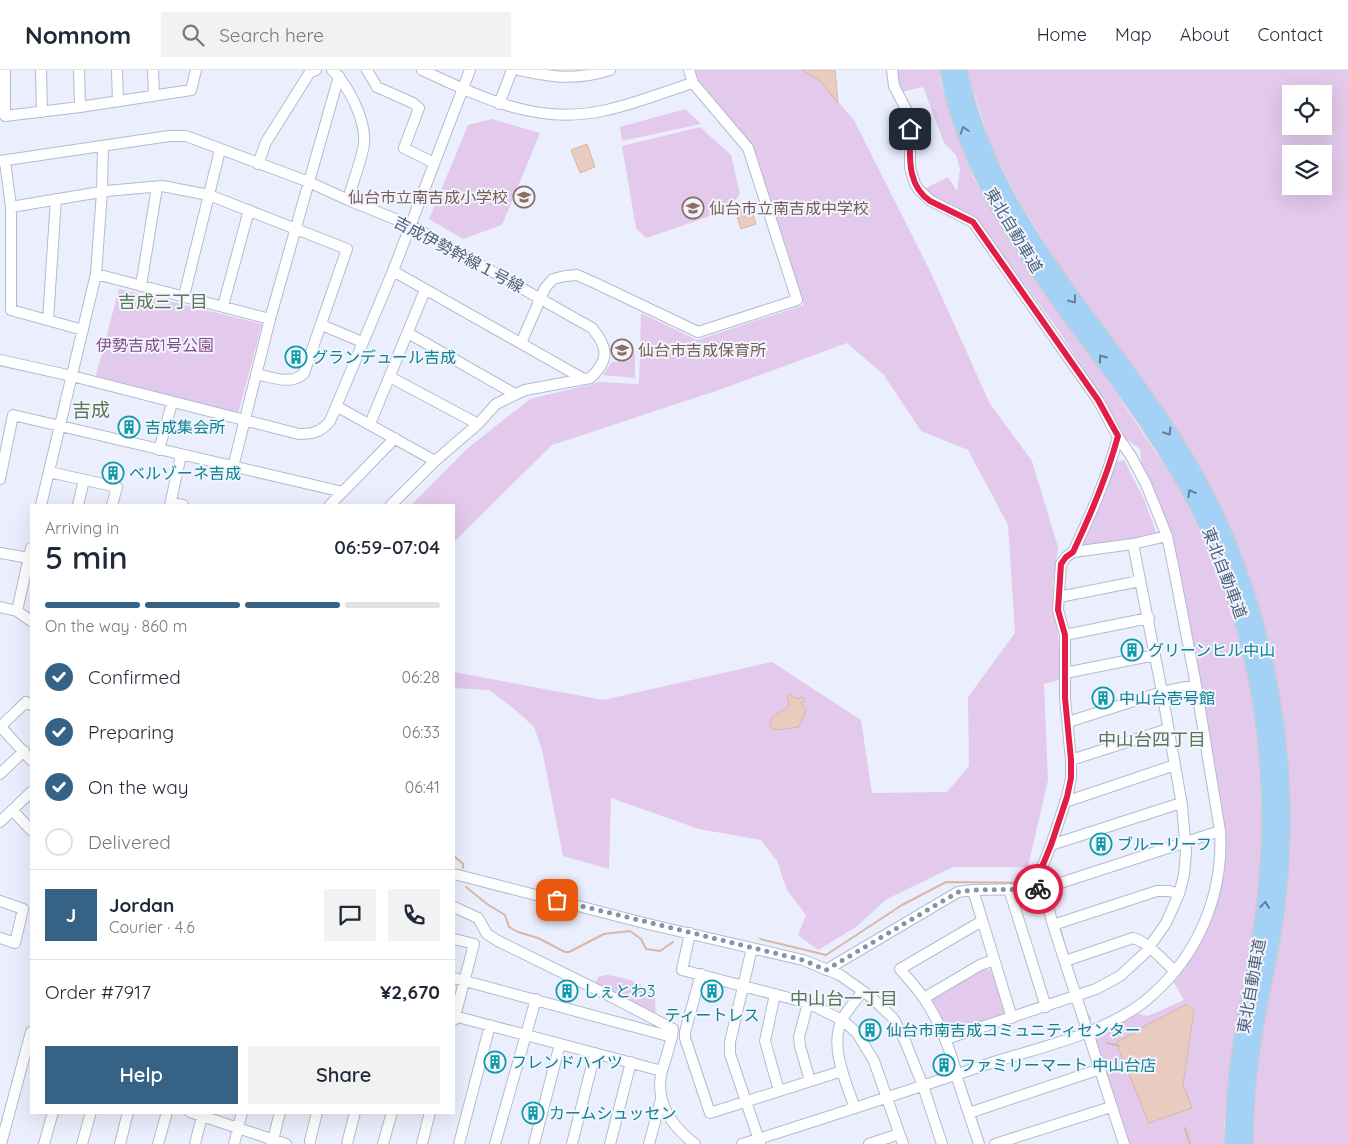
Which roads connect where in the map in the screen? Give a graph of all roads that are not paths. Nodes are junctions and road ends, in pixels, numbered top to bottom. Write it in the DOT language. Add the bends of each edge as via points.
graph roads {
  1 [pos="5,70"];
  2 [pos="41,70"];
  3 [pos="79,70"];
  4 [pos="117,70"];
  5 [pos="153,70"];
  6 [pos="196,70"];
  7 [pos="316,70"];
  8 [pos="367,70"];
  9 [pos="470,70"];
  10 [pos="512,70"];
  11 [pos="519,70"];
  12 [pos="610,70"];
  13 [pos="689,70"];
  14 [pos="892,70"];
  15 [pos="948,70"];
  16 [pos="959,70"];
  17 [pos="428,71"];
  18 [pos="588,72"];
  19 [pos="336,73"];
  20 [pos="555,73"];
  21 [pos="693,83"];
  22 [pos="463,89"];
  23 [pos="154,95"];
  24 [pos="118,101"];
  25 [pos="499,104"];
  26 [pos="80,107"];
  27 [pos="42,112"];
  28 [pos="103,146"];
  29 [pos="220,150"];
  30 [pos="2,161"];
  31 [pos="434,163"];
  32 [pos="258,164"];
  33 [pos="309,182"];
  34 [pos="157,187"];
  35 [pos="102,192"];
  36 [pos="209,195"];
  37 [pos="56,199"];
  38 [pos="348,200"];
  39 [pos="11,207"];
  40 [pos="249,210"];
  41 [pos="410,225"];
  42 [pos="296,229"];
  43 [pos="393,270"];
  44 [pos="96,274"];
  45 [pos="142,286"];
  46 [pos="425,290"];
  47 [pos="184,296"];
  48 [pos="539,298"];
  49 [pos="223,306"];
  50 [pos="270,319"];
  51 [pos="48,320"];
  52 [pos="322,325"];
  53 [pos="83,330"];
  54 [pos="408,333"];
  55 [pos="362,342"];
  56 [pos="521,343"];
  57 [pos="0,360"];
  58 [pos="256,374"];
  59 [pos="72,376"];
  60 [pos="390,377"];
  61 [pos="582,378"];
  62 [pos="515,394"];
  63 [pos="172,403"];
  64 [pos="336,406"];
  65 [pos="245,420"];
  66 [pos="370,424"];
  67 [pos="478,424"];
  68 [pos="60,426"];
  69 [pos="1118,436"];
  70 [pos="395,438"];
  71 [pos="159,450"];
  72 [pos="181,456"];
  73 [pos="435,461"];
  74 [pos="233,467"];
  75 [pos="49,472"];
  76 [pos="0,479"];
  77 [pos="84,480"];
  78 [pos="343,492"];
  79 [pos="170,503"];
  80 [pos="41,504"];
  81 [pos="78,504"];
  82 [pos="112,504"];
  83 [pos="331,504"];
  84 [pos="392,504"];
  85 [pos="1167,536"];
  86 [pos="1133,544"];
  87 [pos="1073,552"];
  88 [pos="0,553"];
  89 [pos="30,553"];
  90 [pos="1140,581"];
  91 [pos="27,585"];
  92 [pos="1059,597"];
  93 [pos="0,607"];
  94 [pos="16,611"];
  95 [pos="1149,618"];
  96 [pos="30,620"];
  97 [pos="1065,635"];
  98 [pos="1155,655"];
  99 [pos="1066,674"];
  100 [pos="1196,685"];
  101 [pos="1162,692"];
  102 [pos="30,704"];
  103 [pos="1068,722"];
  104 [pos="0,726"];
  105 [pos="1168,729"];
  106 [pos="24,751"];
  107 [pos="30,759"];
  108 [pos="1071,760"];
  109 [pos="1174,765"];
  110 [pos="0,774"];
  111 [pos="30,793"];
  112 [pos="1065,802"];
  113 [pos="1181,803"];
  114 [pos="12,810"];
  115 [pos="0,822"];
  116 [pos="30,829"];
  117 [pos="1220,831"];
  118 [pos="1186,841"];
  119 [pos="1051,845"];
  120 [pos="455,874"];
  121 [pos="1009,889"];
  122 [pos="1042,889"];
  123 [pos="973,890"];
  124 [pos="1179,894"];
  125 [pos="0,901"];
  126 [pos="455,906"];
  127 [pos="982,921"];
  128 [pos="1053,925"];
  129 [pos="690,934"];
  130 [pos="0,938"];
  131 [pos="455,940"];
  132 [pos="752,948"];
  133 [pos="1148,948"];
  134 [pos="994,960"];
  135 [pos="1064,961"];
  136 [pos="826,970"];
  137 [pos="1175,971"];
  138 [pos="701,974"];
  139 [pos="455,978"];
  140 [pos="464,980"];
  141 [pos="743,986"];
  142 [pos="863,991"];
  143 [pos="774,994"];
  144 [pos="1077,996"];
  145 [pos="924,998"];
  146 [pos="536,999"];
  147 [pos="808,1004"];
  148 [pos="1046,1007"];
  149 [pos="455,1014"];
  150 [pos="455,1018"];
  151 [pos="1012,1018"];
  152 [pos="842,1020"];
  153 [pos="490,1025"];
  154 [pos="1088,1031"];
  155 [pos="525,1034"];
  156 [pos="672,1037"];
  157 [pos="946,1039"];
  158 [pos="30,1041"];
  159 [pos="560,1044"];
  160 [pos="595,1053"];
  161 [pos="28,1060"];
  162 [pos="631,1062"];
  163 [pos="1100,1069"];
  164 [pos="662,1071"];
  165 [pos="842,1071"];
  166 [pos="956,1071"];
  167 [pos="810,1081"];
  168 [pos="923,1086"];
  169 [pos="779,1091"];
  170 [pos="888,1097"];
  171 [pos="661,1098"];
  172 [pos="746,1101"];
  173 [pos="1111,1107"];
  174 [pos="855,1108"];
  175 [pos="969,1113"];
  176 [pos="52,1114"];
  177 [pos="90,1114"];
  178 [pos="128,1114"];
  179 [pos="166,1114"];
  180 [pos="203,1114"];
  181 [pos="242,1114"];
  182 [pos="279,1114"];
  183 [pos="316,1114"];
  184 [pos="354,1114"];
  185 [pos="391,1114"];
  186 [pos="430,1114"];
  187 [pos="238,1128"];
  188 [pos="901,1139"];
  189 [pos="760,1141"];
  190 [pos="272,1142"];
  191 [pos="308,1143"];
  192 [pos="1,1144"];
  193 [pos="44,1144"];
  194 [pos="82,1144"];
  195 [pos="120,1144"];
  196 [pos="158,1144"];
  197 [pos="195,1144"];
  198 [pos="234,1144"];
  199 [pos="286,1144"];
  200 [pos="347,1144"];
  201 [pos="383,1144"];
  202 [pos="422,1144"];
  203 [pos="459,1144"];
  204 [pos="495,1144"];
  205 [pos="534,1144"];
  206 [pos="572,1144"];
  207 [pos="610,1144"];
  208 [pos="649,1144"];
  209 [pos="695,1144"];
  210 [pos="742,1144"];
  211 [pos="869,1144"];
  212 [pos="942,1144"];
  213 [pos="979,1144"];
  214 [pos="995,1144"];
  215 [pos="1123,1144"];
  216 [pos="1233,1144"];
  217 [pos="1245,1144"];
  1 -- 27 [label="street" via="6,116"];
  2 -- 27 [label="street"];
  3 -- 26 [label="street"];
  4 -- 24 [label="street"];
  5 -- 23 [label="street"];
  6 -- 23 [label="street" via="191,90"];
  7 -- 32 [label="street" via="310,72 273,130"];
  8 -- 31 [label="street" via="377,87 419,108 404,148"];
  9 -- 22 [label="street"];
  10 -- 25 [label="street"];
  11 -- 20 [label="street"];
  12 -- 18 [label="street"];
  13 -- 21 [label="street"];
  14 -- 69 [label="street" via="894,86 910,117 910,167 915,184 930,201 973,222 1098,400"];
  216 -- 15 [label="highway, 東北自動車道, one-way" via="1237,1076 1270,857 1267,740 1249,641 1212,536 1182,477 1136,404 1032,261 991,193 966,136"];
  16 -- 217 [label="highway, 東北自動車道, one-way" via="988,160 1016,214 1052,272 1162,422 1208,501 1240,579 1261,644 1278,742 1281,862 1249,1065"];
  17 -- 22 [label="street"];
  18 -- 20 [label="street" via="563,78"];
  19 -- 33 [label="street"];
  19 -- 38 [label="street" via="358,110 364,143"];
  21 -- 25 [label="street" via="604,111 579,114 531,112"];
  21 -- 48 [label="street" via="748,148 797,300 698,332 577,275 553,280"];
  22 -- 25 [label="street"];
  22 -- 31 [label="street"];
  23 -- 24 [label="street"];
  24 -- 26 [label="street"];
  26 -- 27 [label="street"];
  28 -- 29 [label="street, 吉成伊勢幹線１号線" via="186,136"];
  28 -- 30 [label="street, 吉成伊勢幹線１号線"];
  28 -- 35 [label="street"];
  29 -- 32 [label="street, 吉成伊勢幹線１号線"];
  29 -- 36 [label="street"];
  30 -- 39 [label="street"];
  31 -- 41 [label="street"];
  32 -- 33 [label="street, 吉成伊勢幹線１号線"];
  33 -- 38 [label="street, 吉成伊勢幹線１号線"];
  33 -- 42 [label="street"];
  34 -- 35 [label="street"];
  34 -- 36 [label="street"];
  34 -- 45 [label="street"];
  35 -- 37 [label="street"];
  35 -- 44 [label="street"];
  36 -- 40 [label="street"];
  36 -- 47 [label="street"];
  37 -- 39 [label="street"];
  37 -- 51 [label="street"];
  38 -- 41 [label="street, 吉成伊勢幹線１号線"];
  39 -- 51 [label="street" via="11,310"];
  40 -- 42 [label="street"];
  40 -- 49 [label="street"];
  41 -- 43 [label="street"];
  41 -- 48 [label="street, 吉成伊勢幹線１号線"];
  42 -- 50 [label="street"];
  42 -- 52 [label="street" via="347,250"];
  43 -- 46 [label="street"];
  43 -- 55 [label="street"];
  44 -- 45 [label="street"];
  44 -- 53 [label="street"];
  45 -- 47 [label="street"];
  46 -- 54 [label="street"];
  46 -- 56 [label="street"];
  47 -- 49 [label="street"];
  48 -- 56 [label="street"];
  48 -- 61 [label="street, 吉成伊勢幹線１号線" via="592,328 599,337 605,349 605,360 590,378"];
  49 -- 50 [label="street"];
  50 -- 58 [label="street"];
  51 -- 53 [label="street"];
  52 -- 55 [label="street"];
  52 -- 58 [label="street" via="299,378 291,380"];
  53 -- 59 [label="street"];
  54 -- 60 [label="street"];
  54 -- 62 [label="street"];
  55 -- 64 [label="street"];
  56 -- 61 [label="street"];
  57 -- 59 [label="street"];
  58 -- 65 [label="street"];
  59 -- 63 [label="street"];
  59 -- 68 [label="street"];
  60 -- 66 [label="street"];
  60 -- 67 [label="street"];
  61 -- 62 [label="street, 吉成伊勢幹線１号線"];
  62 -- 67 [label="street, 吉成伊勢幹線１号線" via="496,404"];
  63 -- 65 [label="street"];
  63 -- 71 [label="street"];
  64 -- 65 [label="street" via="330,421 313,434 299,434"];
  64 -- 66 [label="street"];
  65 -- 74 [label="street"];
  66 -- 70 [label="street"];
  67 -- 73 [label="street, 吉成伊勢幹線１号線"];
  68 -- 71 [label="street"];
  68 -- 75 [label="street"];
  68 -- 76 [label="street" via="13,415"];
  69 -- 85 [label="street" via="1146,484"];
  69 -- 87 [label="street" via="1109,469"];
  70 -- 73 [label="street"];
  70 -- 78 [label="street"];
  71 -- 72 [label="street"];
  72 -- 74 [label="street"];
  72 -- 79 [label="street"];
  73 -- 84 [label="street, 吉成伊勢幹線１号線"];
  74 -- 78 [label="street"];
  75 -- 77 [label="street"];
  75 -- 80 [label="street"];
  77 -- 81 [label="street"];
  77 -- 82 [label="street" via="117,487"];
  78 -- 83 [label="street"];
  85 -- 86 [label="street"];
  85 -- 100 [label="street"];
  86 -- 87 [label="street"];
  86 -- 90 [label="street"];
  87 -- 92 [label="street" via="1061,564"];
  88 -- 89 [label="street"];
  89 -- 91 [label="street"];
  90 -- 92 [label="street"];
  90 -- 95 [label="street"];
  91 -- 94 [label="street"];
  92 -- 97 [label="street" via="1058,610"];
  93 -- 94 [label="street"];
  94 -- 96 [label="street"];
  95 -- 97 [label="street"];
  95 -- 98 [label="street"];
  97 -- 99 [label="street"];
  98 -- 99 [label="street"];
  98 -- 101 [label="street"];
  99 -- 103 [label="street"];
  100 -- 101 [label="street"];
  100 -- 117 [label="street"];
  101 -- 103 [label="street"];
  101 -- 105 [label="street"];
  102 -- 104 [label="street" via="26,702"];
  103 -- 108 [label="street"];
  104 -- 106 [label="street"];
  105 -- 108 [label="street"];
  105 -- 109 [label="street"];
  106 -- 107 [label="street"];
  106 -- 110 [label="street"];
  108 -- 112 [label="street" via="1071,778"];
  109 -- 112 [label="street"];
  109 -- 113 [label="street"];
  111 -- 114 [label="street"];
  112 -- 119 [label="street"];
  113 -- 118 [label="street"];
  113 -- 119 [label="street"];
  114 -- 115 [label="street"];
  114 -- 116 [label="street"];
  117 -- 118 [label="street"];
  117 -- 137 [label="street" via="1215,893 1196,942"];
  118 -- 122 [label="street"];
  118 -- 124 [label="street"];
  119 -- 122 [label="street" via="1039,874"];
  120 -- 129 [label="street"];
  121 -- 122 [label="street"];
  121 -- 123 [label="street"];
  121 -- 148 [label="street"];
  122 -- 128 [label="street"];
  123 -- 127 [label="street"];
  123 -- 136 [label="street" via="958,892"];
  124 -- 128 [label="street" via="1157,891"];
  124 -- 133 [label="street" via="1166,923"];
  125 -- 130 [label="street" via="23,910 16,943"];
  126 -- 156 [label="street" via="478,918 487,934 498,941 673,1029"];
  127 -- 134 [label="street"];
  127 -- 145 [label="street" via="900,969"];
  128 -- 135 [label="street"];
  129 -- 132 [label="street"];
  129 -- 138 [label="street" via="682,970"];
  131 -- 140 [label="street" via="474,944"];
  132 -- 136 [label="street" via="803,960"];
  132 -- 141 [label="street"];
  133 -- 135 [label="street" via="1133,938"];
  133 -- 137 [label="street"];
  133 -- 144 [label="street" via="1120,976"];
  134 -- 145 [label="street"];
  134 -- 151 [label="street"];
  135 -- 144 [label="street"];
  136 -- 142 [label="street" via="840,975"];
  137 -- 154 [label="street" via="1136,1007 1116,1020"];
  138 -- 141 [label="street"];
  138 -- 172 [label="street" via="685,1038 710,1113"];
  139 -- 140 [label="street"];
  140 -- 146 [label="street"];
  140 -- 149 [label="street"];
  141 -- 143 [label="street"];
  141 -- 172 [label="street" via="730,1054"];
  142 -- 152 [label="street"];
  142 -- 168 [label="street" via="893,1018"];
  143 -- 147 [label="street"];
  143 -- 169 [label="street" via="765,1040"];
  144 -- 148 [label="street"];
  144 -- 154 [label="street"];
  145 -- 157 [label="street"];
  146 -- 155 [label="street"];
  146 -- 156 [label="street"];
  147 -- 152 [label="street"];
  147 -- 167 [label="street" via="799,1037"];
  148 -- 151 [label="street"];
  150 -- 153 [label="street"];
  151 -- 157 [label="street"];
  152 -- 165 [label="street" via="836,1036"];
  152 -- 170 [label="street" via="866,1045"];
  153 -- 155 [label="street"];
  153 -- 203 [label="street"];
  154 -- 163 [label="street"];
  154 -- 166 [label="street"];
  155 -- 159 [label="street"];
  155 -- 204 [label="street"];
  156 -- 164 [label="street"];
  157 -- 166 [label="street"];
  158 -- 161 [label="street"];
  159 -- 160 [label="street"];
  159 -- 205 [label="street"];
  160 -- 162 [label="street"];
  160 -- 206 [label="street"];
  161 -- 192 [label="street"];
  162 -- 164 [label="street"];
  162 -- 207 [label="street"];
  163 -- 173 [label="street"];
  163 -- 175 [label="street"];
  164 -- 171 [label="street"];
  165 -- 167 [label="street"];
  165 -- 174 [label="street"];
  166 -- 168 [label="street"];
  166 -- 175 [label="street"];
  167 -- 169 [label="street"];
  168 -- 170 [label="street"];
  168 -- 212 [label="street"];
  169 -- 172 [label="street"];
  170 -- 174 [label="street"];
  170 -- 188 [label="street"];
  171 -- 208 [label="street"];
  171 -- 209 [label="street" via="666,1113 681,1134"];
  172 -- 189 [label="street"];
  173 -- 214 [label="street"];
  173 -- 215 [label="street"];
  174 -- 189 [label="street"];
  175 -- 213 [label="street"];
  176 -- 193 [label="street"];
  177 -- 194 [label="street"];
  178 -- 195 [label="street"];
  179 -- 196 [label="street"];
  180 -- 187 [label="street"];
  180 -- 197 [label="street"];
  181 -- 187 [label="street"];
  182 -- 190 [label="street"];
  183 -- 191 [label="street"];
  184 -- 200 [label="street"];
  185 -- 201 [label="street"];
  186 -- 202 [label="street"];
  187 -- 190 [label="street"];
  187 -- 198 [label="street"];
  188 -- 211 [label="street"];
  189 -- 210 [label="street"];
  190 -- 199 [label="street"];
}
